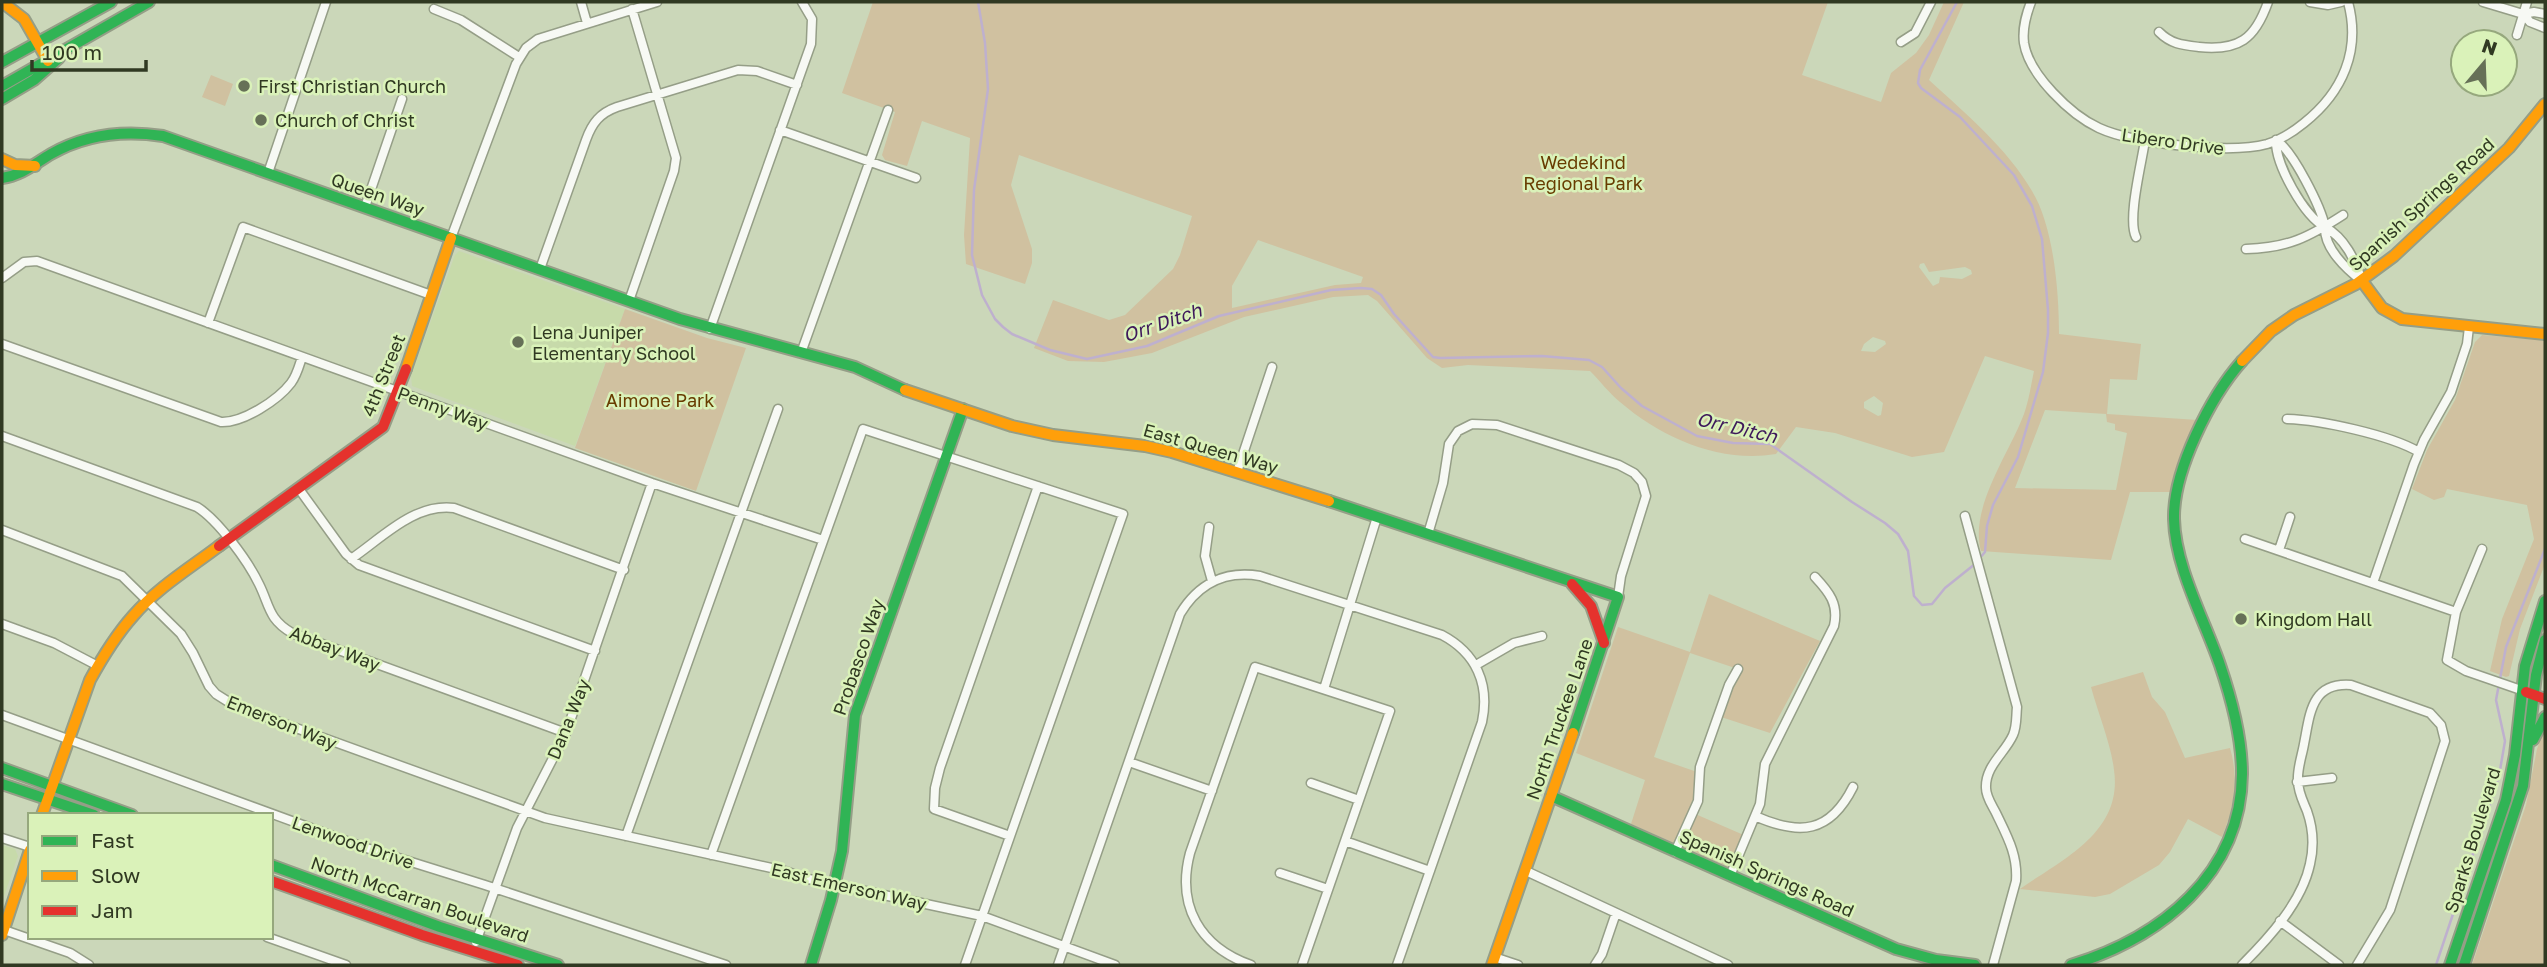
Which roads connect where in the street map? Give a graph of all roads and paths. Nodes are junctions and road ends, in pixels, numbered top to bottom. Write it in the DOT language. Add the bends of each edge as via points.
graph roads {
  1 [pos="2,2"];
  2 [pos="111,2"];
  3 [pos="149,2"];
  4 [pos="326,2"];
  5 [pos="581,2"];
  6 [pos="657,2"];
  7 [pos="802,2"];
  8 [pos="1931,2"];
  9 [pos="2031,2"];
  10 [pos="2268,2"];
  11 [pos="2310,2"];
  12 [pos="2341,2"];
  13 [pos="2348,2"];
  14 [pos="2483,2"];
  15 [pos="2527,2"];
  16 [pos="434,9"];
  17 [pos="632,9"];
  18 [pos="2545,14"];
  19 [pos="2523,15"];
  20 [pos="587,23"];
  21 [pos="2519,28"];
  22 [pos="2545,28"];
  23 [pos="2159,33"];
  24 [pos="38,41"];
  25 [pos="1901,42"];
  26 [pos="65,51"];
  27 [pos="519,57"];
  28 [pos="48,61"];
  29 [pos="2,62"];
  30 [pos="797,85"];
  31 [pos="2,86"];
  32 [pos="658,94"];
  33 [pos="2,99"];
  34 [pos="402,99"];
  35 [pos="2545,104"];
  36 [pos="888,110"];
  37 [pos="780,130"];
  38 [pos="2145,140"];
  39 [pos="2276,141"];
  40 [pos="2,159"];
  41 [pos="869,161"];
  42 [pos="36,166"];
  43 [pos="268,173"];
  44 [pos="2,178"];
  45 [pos="916,178"];
  46 [pos="365,207"];
  47 [pos="2343,215"];
  48 [pos="2325,227"];
  49 [pos="2136,237"];
  50 [pos="451,238"];
  51 [pos="2246,249"];
  52 [pos="540,269"];
  53 [pos="2,278"];
  54 [pos="2362,281"];
  55 [pos="431,295"];
  56 [pos="629,300"];
  57 [pos="208,323"];
  58 [pos="2469,327"];
  59 [pos="710,329"];
  60 [pos="2545,334"];
  61 [pos="2,344"];
  62 [pos="802,353"];
  63 [pos="302,358"];
  64 [pos="1272,367"];
  65 [pos="398,392"];
  66 [pos="963,409"];
  67 [pos="778,410"];
  68 [pos="2287,419"];
  69 [pos="2,436"];
  70 [pos="2419,452"];
  71 [pos="947,456"];
  72 [pos="1237,472"];
  73 [pos="652,483"];
  74 [pos="1038,486"];
  75 [pos="299,489"];
  76 [pos="741,513"];
  77 [pos="1965,516"];
  78 [pos="1377,517"];
  79 [pos="2291,517"];
  80 [pos="1209,527"];
  81 [pos="2,530"];
  82 [pos="1427,534"];
  83 [pos="229,539"];
  84 [pos="2245,539"];
  85 [pos="823,540"];
  86 [pos="2482,549"];
  87 [pos="2279,550"];
  88 [pos="351,559"];
  89 [pos="624,570"];
  90 [pos="1815,577"];
  91 [pos="1568,580"];
  92 [pos="1212,581"];
  93 [pos="2373,583"];
  94 [pos="1618,597"];
  95 [pos="148,601"];
  96 [pos="2545,601"];
  97 [pos="1351,606"];
  98 [pos="2456,612"];
  99 [pos="2,624"];
  100 [pos="1542,636"];
  101 [pos="2545,640"];
  102 [pos="1604,643"];
  103 [pos="595,651"];
  104 [pos="1476,664"];
  105 [pos="98,666"];
  106 [pos="1738,669"];
  107 [pos="1324,689"];
  108 [pos="2521,690"];
  109 [pos="2534,695"];
  110 [pos="2545,699"];
  111 [pos="2,715"];
  112 [pos="2545,717"];
  113 [pos="566,733"];
  114 [pos="68,740"];
  115 [pos="2529,750"];
  116 [pos="1129,762"];
  117 [pos="2,768"];
  118 [pos="2332,778"];
  119 [pos="2297,782"];
  120 [pos="2,783"];
  121 [pos="1311,783"];
  122 [pos="51,785"];
  123 [pos="1853,787"];
  124 [pos="1212,791"];
  125 [pos="1551,796"];
  126 [pos="47,799"];
  127 [pos="1359,800"];
  128 [pos="525,812"];
  129 [pos="43,813"];
  130 [pos="88,813"];
  131 [pos="127,813"];
  132 [pos="269,813"];
  133 [pos="273,814"];
  134 [pos="1755,816"];
  135 [pos="576,825"];
  136 [pos="626,836"];
  137 [pos="1010,836"];
  138 [pos="2,838"];
  139 [pos="1345,841"];
  140 [pos="28,848"];
  141 [pos="1675,852"];
  142 [pos="28,855"];
  143 [pos="711,855"];
  144 [pos="273,866"];
  145 [pos="1430,871"];
  146 [pos="1526,871"];
  147 [pos="1280,873"];
  148 [pos="1730,876"];
  149 [pos="273,882"];
  150 [pos="835,884"];
  151 [pos="494,888"];
  152 [pos="1328,889"];
  153 [pos="1616,913"];
  154 [pos="982,916"];
  155 [pos="2280,921"];
  156 [pos="3,932"];
  157 [pos="273,939"];
  158 [pos="477,939"];
  159 [pos="1064,946"];
  160 [pos="473,951"];
  161 [pos="1493,961"];
  162 [pos="89,965"];
  163 [pos="346,965"];
  164 [pos="518,965"];
  165 [pos="558,965"];
  166 [pos="726,965"];
  167 [pos="811,965"];
  168 [pos="965,965"];
  169 [pos="1058,965"];
  170 [pos="1115,965"];
  171 [pos="1251,965"];
  172 [pos="1302,965"];
  173 [pos="1397,965"];
  174 [pos="1518,965"];
  175 [pos="1595,965"];
  176 [pos="1728,965"];
  177 [pos="1975,965"];
  178 [pos="1993,965"];
  179 [pos="2071,965"];
  180 [pos="2242,965"];
  181 [pos="2339,965"];
  182 [pos="2357,965"];
  183 [pos="2451,965"];
  184 [pos="2464,965"];
  1 -- 24 [label="street" via="20,15"];
  2 -- 24 [label="street"];
  3 -- 26 [label="street"];
  4 -- 43 [label="street"];
  5 -- 20 [label="street"];
  6 -- 17 [label="street"];
  7 -- 30 [label="street" via="813,31"];
  8 -- 25 [label="street" via="1915,33"];
  9 -- 38 [label="street, Libero Drive" via="2023,33 2027,55 2037,72 2087,122"];
  10 -- 23 [label="street" via="2253,32 2234,46 2216,49 2178,44"];
  11 -- 12 [label="street"];
  13 -- 39 [label="street, Libero Drive" via="2353,42 2344,76 2323,106"];
  14 -- 19 [label="street"];
  15 -- 19 [label="street"];
  16 -- 27 [label="street" via="461,20"];
  17 -- 20 [label="street"];
  17 -- 32 [label="street"];
  18 -- 19 [label="street"];
  19 -- 21 [label="street"];
  19 -- 22 [label="street"];
  20 -- 27 [label="street" via="538,39"];
  24 -- 28 [label="street"];
  24 -- 29 [label="street"];
  26 -- 28 [label="street"];
  26 -- 33 [label="street" via="34,80"];
  27 -- 50 [label="street, 4th Street"];
  28 -- 31 [label="street"];
  30 -- 32 [label="street" via="744,70"];
  30 -- 37 [label="street"];
  32 -- 52 [label="street" via="611,109 595,121"];
  32 -- 56 [label="street" via="676,164"];
  34 -- 46 [label="street"];
  35 -- 54 [label="street, Spanish Springs Road" via="2510,148"];
  36 -- 41 [label="street"];
  37 -- 41 [label="street"];
  37 -- 59 [label="street"];
  38 -- 39 [label="street, Libero Drive" via="2233,149"];
  38 -- 49 [label="street" via="2132,217"];
  39 -- 48 [label="street" via="2289,152 2320,208"];
  39 -- 48 [label="street" via="2277,158 2293,187 2310,216"];
  40 -- 42 [label="street"];
  41 -- 45 [label="street"];
  41 -- 62 [label="street"];
  42 -- 43 [label="street, Queen Way" via="81,141 136,132 163,136"];
  42 -- 44 [label="street, Queen Way" via="27,173"];
  43 -- 46 [label="street, Queen Way"];
  46 -- 50 [label="street, Queen Way"];
  47 -- 48 [label="street"];
  48 -- 51 [label="street" via="2286,245"];
  48 -- 54 [label="street" via="2324,234 2342,264"];
  50 -- 52 [label="street, Queen Way"];
  50 -- 55 [label="street, 4th Street"];
  52 -- 56 [label="street, Queen Way"];
  53 -- 57 [label="street, Penny Way" via="24,262 37,261"];
  54 -- 58 [label="street" via="2376,303 2395,316"];
  54 -- 179 [label="street, Spanish Springs Road" via="2293,316 2238,362 2203,422 2176,497 2176,542 2228,691 2241,748 2243,787 2234,831 2213,869 2171,916 2120,948"];
  55 -- 57 [label="street" via="243,227"];
  55 -- 65 [label="street, 4th Street"];
  56 -- 59 [label="street, Queen Way"];
  57 -- 63 [label="street, Penny Way"];
  58 -- 60 [label="street"];
  58 -- 70 [label="street" via="2448,400"];
  59 -- 62 [label="street, East Queen Way"];
  61 -- 63 [label="street" via="221,422 246,417 283,391"];
  62 -- 66 [label="street, East Queen Way" via="855,367"];
  63 -- 65 [label="street, Penny Way"];
  64 -- 72 [label="street"];
  65 -- 73 [label="street, Penny Way"];
  65 -- 75 [label="street, 4th Street" via="383,427"];
  66 -- 71 [label="street, Probasco Way"];
  66 -- 72 [label="street, East Queen Way" via="1038,433 1145,446"];
  67 -- 76 [label="street"];
  68 -- 70 [label="street" via="2384,437"];
  69 -- 83 [label="street, Abbay Way" via="197,507 214,519"];
  70 -- 93 [label="street"];
  71 -- 74 [label="street"];
  71 -- 85 [label="street" via="863,429"];
  71 -- 150 [label="street, Probasco Way" via="855,715 848,755 845,831"];
  72 -- 78 [label="street, East Queen Way"];
  73 -- 76 [label="street, Penny Way"];
  73 -- 89 [label="street, Dana Way"];
  74 -- 137 [label="street" via="935,788 934,810"];
  74 -- 137 [label="street" via="1124,514"];
  75 -- 83 [label="street, 4th Street"];
  75 -- 88 [label="street"];
  76 -- 85 [label="street, Penny Way"];
  76 -- 136 [label="street"];
  77 -- 178 [label="street" via="2017,707 2012,738 1986,783 2017,870"];
  78 -- 82 [label="street, East Queen Way"];
  78 -- 97 [label="street"];
  79 -- 87 [label="street"];
  80 -- 92 [label="street" via="1205,555"];
  81 -- 95 [label="street, Emerson Way" via="112,570"];
  82 -- 91 [label="street, East Queen Way"];
  82 -- 94 [label="street, North Truckee Lane" via="1450,444 1464,427 1480,422 1497,425 1619,465 1642,482 1646,496"];
  83 -- 95 [label="street, 4th Street"];
  83 -- 113 [label="street, Abbay Way" via="258,580 271,614 292,633"];
  84 -- 87 [label="street"];
  85 -- 143 [label="street"];
  86 -- 98 [label="street"];
  87 -- 93 [label="street"];
  88 -- 89 [label="street" via="415,514 444,507"];
  88 -- 103 [label="street" via="367,569"];
  89 -- 103 [label="street, Dana Way"];
  90 -- 134 [label="street" via="1835,603 1834,626 1765,764 1762,799"];
  91 -- 94 [label="street, East Queen Way"];
  91 -- 102 [label="street" via="1591,606"];
  92 -- 97 [label="street" via="1238,574 1260,576"];
  92 -- 116 [label="street" via="1194,594 1180,614"];
  93 -- 98 [label="street"];
  94 -- 102 [label="street, North Truckee Lane"];
  95 -- 105 [label="street, 4th Street"];
  95 -- 128 [label="street, Emerson Way" via="187,643 202,677 225,701"];
  96 -- 108 [label="street, Sparks Boulevard"];
  97 -- 104 [label="street" via="1442,635"];
  97 -- 107 [label="street"];
  98 -- 108 [label="street" via="2447,660"];
  99 -- 105 [label="street"];
  100 -- 104 [label="street" via="1514,643"];
  101 -- 109 [label="street, Sparks Boulevard"];
  102 -- 125 [label="street, North Truckee Lane"];
  103 -- 113 [label="street, Dana Way"];
  104 -- 145 [label="street" via="1484,686 1485,710"];
  105 -- 114 [label="street, 4th Street"];
  106 -- 141 [label="street" via="1700,767 1698,801"];
  107 -- 124 [label="street" via="1255,667"];
  107 -- 127 [label="street" via="1390,711"];
  108 -- 109 [label="street"];
  108 -- 183 [label="street, Sparks Boulevard" via="2506,800"];
  109 -- 110 [label="street"];
  109 -- 115 [label="street, Sparks Boulevard"];
  111 -- 114 [label="street, Lenwood Drive"];
  112 -- 115 [label="street"];
  113 -- 128 [label="street, Dana Way"];
  114 -- 122 [label="street, 4th Street"];
  114 -- 132 [label="street, Lenwood Drive"];
  115 -- 184 [label="street, Sparks Boulevard" via="2516,811"];
  116 -- 124 [label="street"];
  116 -- 159 [label="street"];
  117 -- 122 [label="street"];
  118 -- 119 [label="street"];
  119 -- 155 [label="street" via="2310,822 2312,849 2304,882"];
  119 -- 182 [label="street" via="2310,712 2329,688 2343,685 2374,693 2430,713 2441,725 2445,741 2390,910"];
  120 -- 126 [label="street"];
  121 -- 127 [label="street"];
  122 -- 126 [label="street, 4th Street"];
  122 -- 131 [label="street"];
  123 -- 134 [label="street" via="1836,814 1812,827 1790,828"];
  124 -- 171 [label="street" via="1187,866 1188,904 1198,927 1215,946"];
  125 -- 141 [label="street, Spanish Springs Road"];
  125 -- 146 [label="street, North Truckee Lane"];
  126 -- 129 [label="street, 4th Street"];
  126 -- 130 [label="street"];
  127 -- 139 [label="street"];
  128 -- 135 [label="street, Emerson Way"];
  128 -- 151 [label="street, Dana Way"];
  133 -- 151 [label="street, Lenwood Drive"];
  134 -- 148 [label="street"];
  135 -- 136 [label="street, East Emerson Way"];
  136 -- 143 [label="street, East Emerson Way"];
  137 -- 154 [label="street"];
  138 -- 140 [label="street"];
  139 -- 145 [label="street"];
  139 -- 152 [label="street"];
  141 -- 148 [label="street, Spanish Springs Road"];
  142 -- 156 [label="street"];
  143 -- 150 [label="street, East Emerson Way"];
  144 -- 158 [label="street, North McCarran Boulevard"];
  145 -- 173 [label="street"];
  146 -- 153 [label="street"];
  146 -- 161 [label="street, North Truckee Lane"];
  147 -- 152 [label="street"];
  148 -- 177 [label="street, Spanish Springs Road" via="1896,949"];
  149 -- 160 [label="street, North McCarran Boulevard"];
  150 -- 154 [label="street, East Emerson Way"];
  150 -- 167 [label="street, Probasco Way"];
  151 -- 158 [label="street, Dana Way"];
  151 -- 166 [label="street, Lenwood Drive"];
  152 -- 172 [label="street"];
  153 -- 175 [label="street"];
  153 -- 176 [label="street"];
  154 -- 159 [label="street, East Emerson Way"];
  154 -- 168 [label="street"];
  155 -- 180 [label="street"];
  155 -- 181 [label="street"];
  156 -- 162 [label="street" via="70,953"];
  157 -- 163 [label="street"];
  158 -- 160 [label="street, Dana Way"];
  158 -- 165 [label="street, North McCarran Boulevard"];
  159 -- 169 [label="street"];
  159 -- 170 [label="street, East Emerson Way"];
  160 -- 164 [label="street, North McCarran Boulevard"];
  161 -- 174 [label="street"];
}
